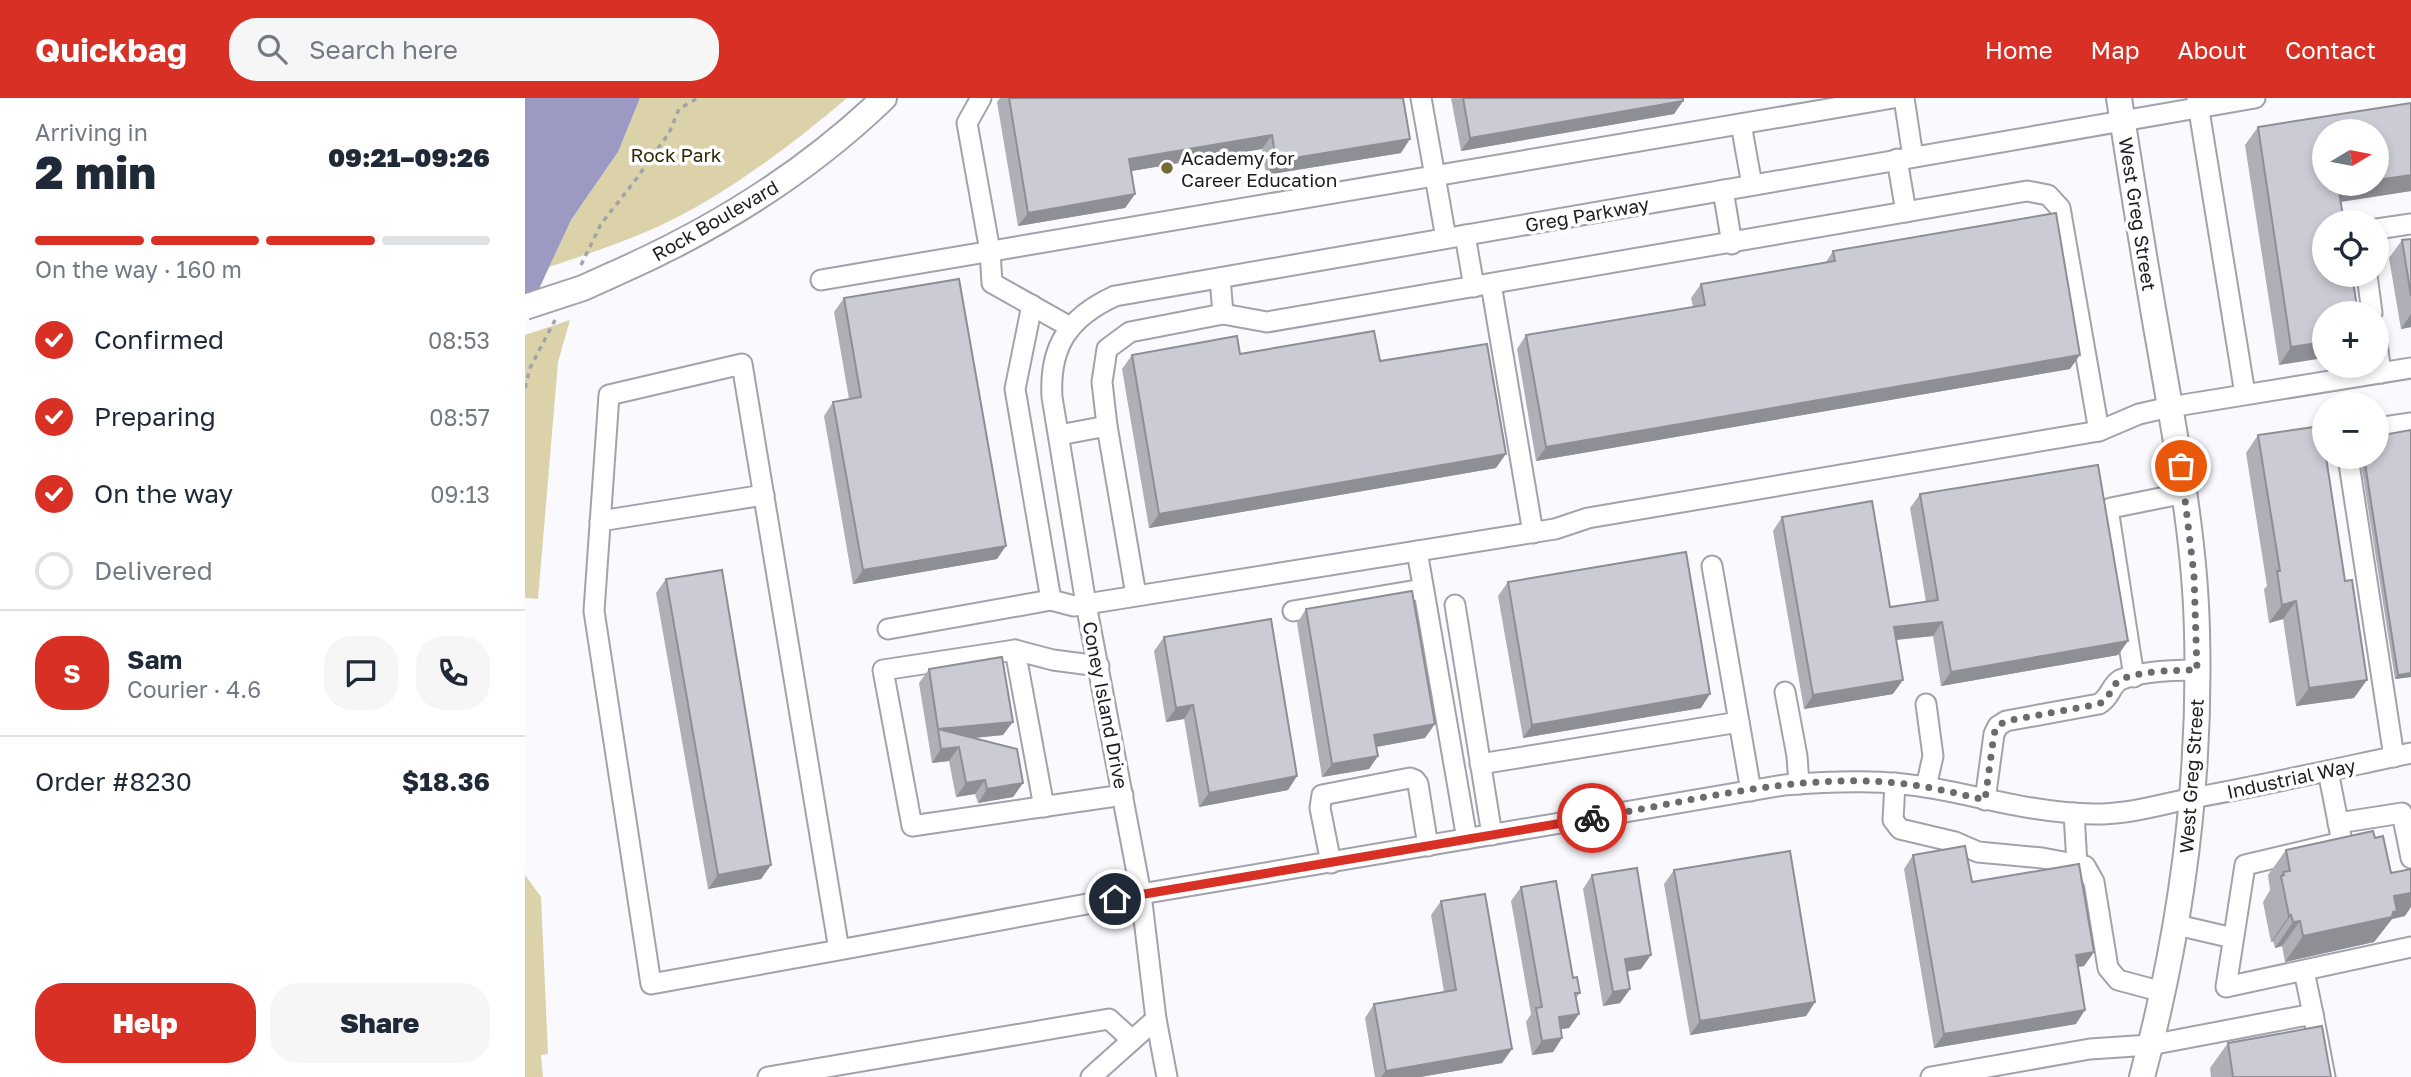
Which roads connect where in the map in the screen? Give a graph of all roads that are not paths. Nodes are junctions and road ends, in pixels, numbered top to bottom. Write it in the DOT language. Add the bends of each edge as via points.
graph roads {
  1 [pos="884,98"];
  2 [pos="981,98"];
  3 [pos="1420,98"];
  4 [pos="1893,98"];
  5 [pos="1904,98"];
  6 [pos="2255,98"];
  7 [pos="2198,103"];
  8 [pos="2121,109"];
  9 [pos="1741,124"];
  10 [pos="1905,158"];
  11 [pos="1434,176"];
  12 [pos="1752,185"];
  13 [pos="1723,190"];
  14 [pos="1906,212"];
  15 [pos="2411,224"];
  16 [pos="2389,227"];
  17 [pos="1455,237"];
  18 [pos="1732,244"];
  19 [pos="990,251"];
  20 [pos="1220,278"];
  21 [pos="821,280"];
  22 [pos="1482,286"];
  23 [pos="1032,305"];
  24 [pos="525,307"];
  25 [pos="1223,314"];
  26 [pos="1068,331"];
  27 [pos="2411,368"];
  28 [pos="2389,372"];
  29 [pos="2349,378"];
  30 [pos="2245,394"];
  31 [pos="2170,407"];
  32 [pos="2411,424"];
  33 [pos="1107,426"];
  34 [pos="2389,427"];
  35 [pos="2099,431"];
  36 [pos="1059,435"];
  37 [pos="2350,469"];
  38 [pos="2185,493"];
  39 [pos="764,495"];
  40 [pos="600,522"];
  41 [pos="1532,533"];
  42 [pos="1417,551"];
  43 [pos="1712,566"];
  44 [pos="1423,589"];
  45 [pos="1136,595"];
  46 [pos="1051,600"];
  47 [pos="1086,604"];
  48 [pos="1455,605"];
  49 [pos="1293,611"];
  50 [pos="888,629"];
  51 [pos="1015,650"];
  52 [pos="1099,666"];
  53 [pos="2197,670"];
  54 [pos="2133,677"];
  55 [pos="1785,692"];
  56 [pos="1926,704"];
  57 [pos="1739,722"];
  58 [pos="2402,755"];
  59 [pos="1480,764"];
  60 [pos="2328,771"];
  61 [pos="1895,783"];
  62 [pos="1799,784"];
  63 [pos="1926,787"];
  64 [pos="1751,791"];
  65 [pos="1123,795"];
  66 [pos="2192,799"];
  67 [pos="1985,800"];
  68 [pos="1044,807"];
  69 [pos="2074,813"];
  70 [pos="2338,822"];
  71 [pos="1492,835"];
  72 [pos="1467,839"];
  73 [pos="1428,846"];
  74 [pos="2411,858"];
  75 [pos="1331,863"];
  76 [pos="2077,864"];
  77 [pos="1141,894"];
  78 [pos="2177,925"];
  79 [pos="2233,938"];
  80 [pos="2411,947"];
  81 [pos="839,950"];
  82 [pos="2304,971"];
  83 [pos="2163,992"];
  84 [pos="2313,1014"];
  85 [pos="1156,1018"];
  86 [pos="1132,1041"];
  87 [pos="2150,1045"];
  88 [pos="768,1077"];
  89 [pos="1091,1077"];
  90 [pos="1167,1077"];
  91 [pos="1931,1077"];
  92 [pos="2141,1077"];
  93 [pos="2325,1077"];
  1 -- 24 [label="main road, Rock Boulevard, bridge" via="748,204 659,255"];
  2 -- 19 [label="street" via="967,122"];
  3 -- 11 [label="street"];
  4 -- 9 [label="street"];
  5 -- 10 [label="street"];
  6 -- 7 [label="street, Greg Parkway"];
  7 -- 8 [label="street, Greg Parkway"];
  7 -- 30 [label="street"];
  8 -- 10 [label="street, Greg Parkway"];
  8 -- 31 [label="main road, West Greg Street"];
  9 -- 11 [label="street"];
  9 -- 12 [label="street"];
  10 -- 12 [label="street, Greg Parkway"];
  10 -- 14 [label="street"];
  11 -- 17 [label="street"];
  11 -- 19 [label="street"];
  12 -- 13 [label="street, Greg Parkway"];
  13 -- 17 [label="street, Greg Parkway"];
  13 -- 18 [label="street"];
  14 -- 18 [label="street"];
  14 -- 35 [label="street" via="2027,191 2048,195 2060,208"];
  15 -- 16 [label="street"];
  17 -- 20 [label="street, Greg Parkway"];
  17 -- 22 [label="street"];
  18 -- 22 [label="street"];
  19 -- 21 [label="street"];
  19 -- 23 [label="street" via="992,283"];
  20 -- 25 [label="street"];
  20 -- 26 [label="street, Greg Parkway" via="1115,296 1093,306"];
  22 -- 25 [label="street" via="1267,322"];
  22 -- 41 [label="street"];
  23 -- 26 [label="street"];
  23 -- 46 [label="street" via="1015,389"];
  25 -- 33 [label="street" via="1130,332 1107,349 1102,382"];
  26 -- 36 [label="street, Coney Island Drive" via="1051,377"];
  27 -- 28 [label="street"];
  29 -- 30 [label="street"];
  30 -- 31 [label="street"];
  31 -- 35 [label="street"];
  31 -- 38 [label="main road, West Greg Street"];
  32 -- 34 [label="street"];
  33 -- 36 [label="street"];
  33 -- 45 [label="street"];
  35 -- 41 [label="street" via="1588,518"];
  36 -- 47 [label="street, Coney Island Drive"];
  37 -- 58 [label="street"];
  38 -- 53 [label="main road, West Greg Street"];
  38 -- 54 [label="street" via="2111,508 2109,515"];
  39 -- 40 [label="street"];
  39 -- 40 [label="street" via="742,365 609,396"];
  39 -- 81 [label="street"];
  40 -- 81 [label="street, Industrial Way" via="594,611 651,984"];
  41 -- 42 [label="street"];
  42 -- 44 [label="street"];
  42 -- 45 [label="street"];
  43 -- 57 [label="street"];
  44 -- 49 [label="street"];
  44 -- 72 [label="street"];
  45 -- 47 [label="street"];
  46 -- 47 [label="street"];
  46 -- 50 [label="street"];
  47 -- 52 [label="street, Coney Island Drive"];
  48 -- 59 [label="street"];
  51 -- 52 [label="street"];
  51 -- 68 [label="street"];
  51 -- 68 [label="street" via="883,670 912,826"];
  52 -- 65 [label="street, Coney Island Drive"];
  53 -- 54 [label="street"];
  53 -- 66 [label="main road, West Greg Street"];
  54 -- 67 [label="street" via="2119,681 2108,699 2099,704 1997,726"];
  55 -- 62 [label="street"];
  56 -- 63 [label="street" via="1933,756"];
  57 -- 59 [label="street"];
  57 -- 64 [label="street"];
  58 -- 60 [label="street, Industrial Way"];
  59 -- 71 [label="street"];
  60 -- 66 [label="street, Industrial Way"];
  60 -- 70 [label="street"];
  61 -- 62 [label="street, Industrial Way" via="1837,780"];
  61 -- 63 [label="street, Industrial Way"];
  61 -- 76 [label="street" via="1893,820 1900,829 1978,852"];
  62 -- 64 [label="street, Industrial Way"];
  63 -- 67 [label="street, Industrial Way"];
  64 -- 71 [label="street, Industrial Way"];
  65 -- 68 [label="street"];
  65 -- 77 [label="street, Coney Island Drive"];
  66 -- 69 [label="street, Industrial Way" via="2143,811"];
  66 -- 78 [label="main road, West Greg Street"];
  67 -- 69 [label="street, Industrial Way"];
  69 -- 76 [label="street"];
  70 -- 74 [label="street" via="2403,813"];
  70 -- 79 [label="street" via="2342,842 2245,865"];
  71 -- 72 [label="street, Industrial Way"];
  72 -- 73 [label="street, Industrial Way"];
  73 -- 75 [label="street, Industrial Way"];
  73 -- 75 [label="street" via="1415,779 1397,781 1322,795 1320,808"];
  75 -- 77 [label="street, Industrial Way"];
  76 -- 83 [label="street" via="2085,866 2094,882 2108,968 2118,980"];
  77 -- 81 [label="street, Industrial Way"];
  77 -- 85 [label="street, Coney Island Drive"];
  78 -- 79 [label="street"];
  78 -- 83 [label="main road, West Greg Street"];
  79 -- 82 [label="street" via="2226,987"];
  80 -- 82 [label="street"];
  82 -- 84 [label="street"];
  83 -- 87 [label="main road, West Greg Street"];
  84 -- 87 [label="street"];
  84 -- 93 [label="street"];
  85 -- 86 [label="street"];
  85 -- 90 [label="street, Coney Island Drive"];
  86 -- 88 [label="street" via="1109,1018"];
  86 -- 89 [label="street"];
  87 -- 91 [label="street" via="2090,1049"];
  87 -- 92 [label="main road, West Greg Street"];
}
